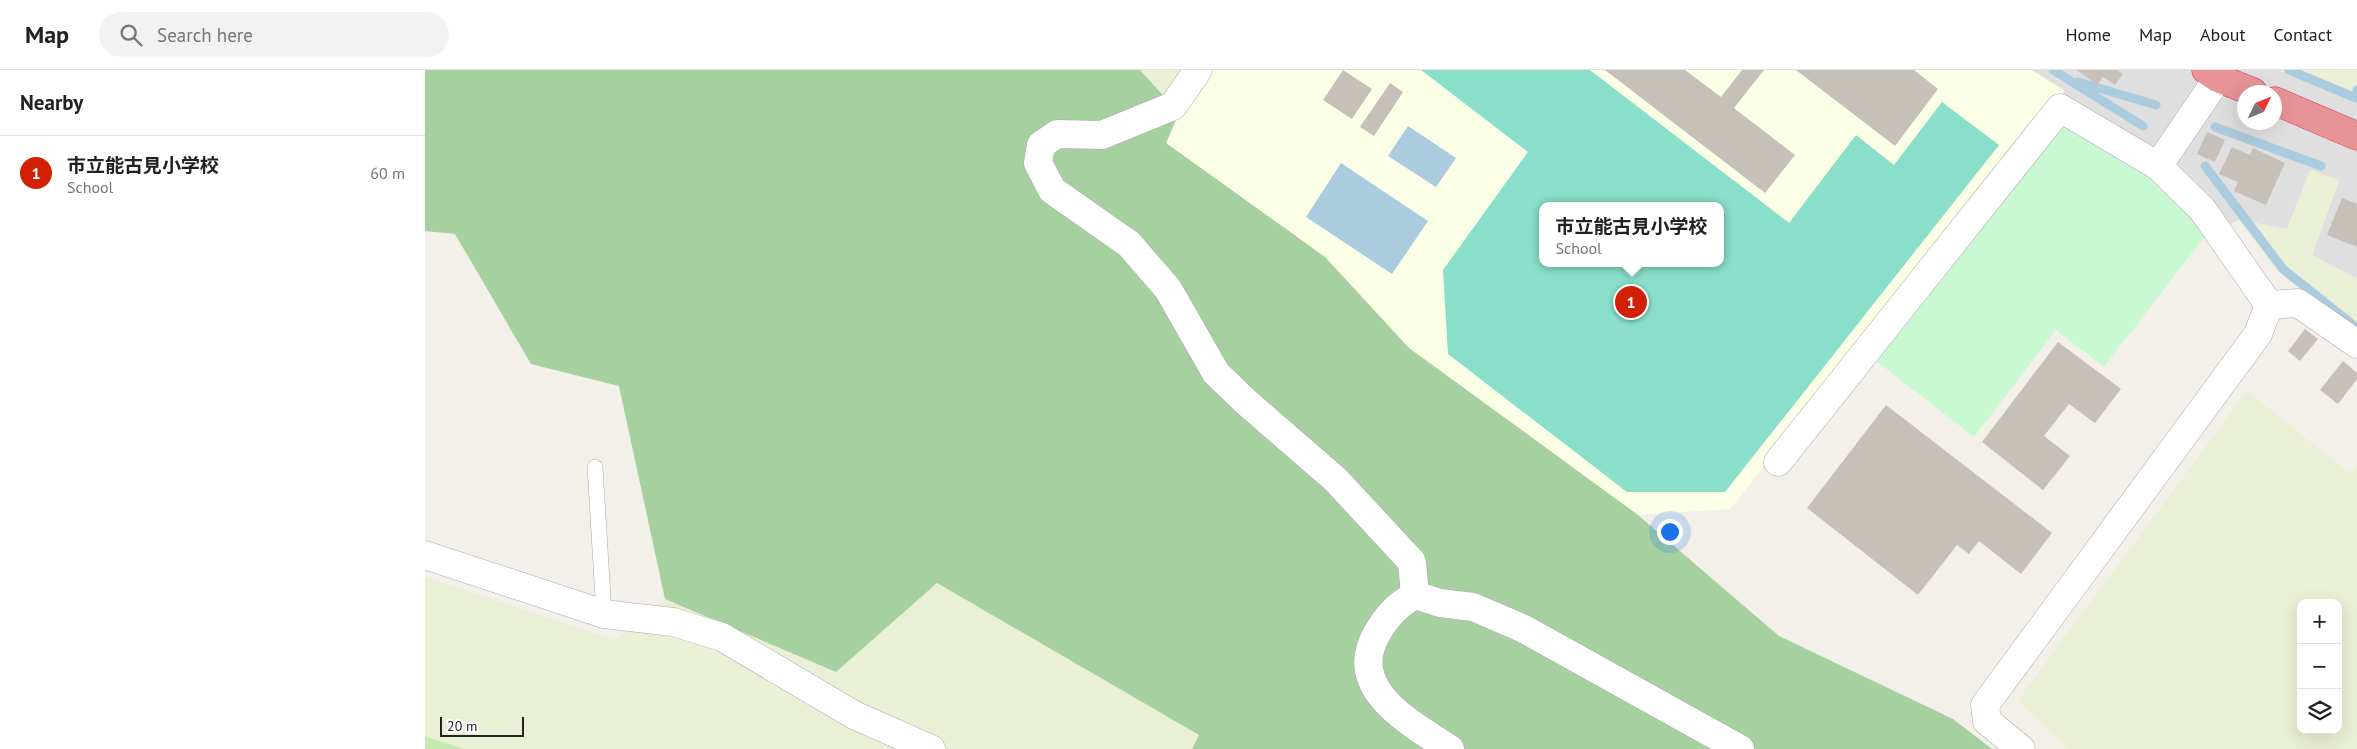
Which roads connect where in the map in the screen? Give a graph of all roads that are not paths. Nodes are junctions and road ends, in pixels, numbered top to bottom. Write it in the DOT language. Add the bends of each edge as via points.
graph roads {
  1 [pos="1198,70"];
  2 [pos="2212,74"];
  3 [pos="2237,85"];
  4 [pos="2282,104"];
  5 [pos="2357,136"];
  6 [pos="2158,166"];
  7 [pos="2269,305"];
  8 [pos="2357,344"];
  9 [pos="1778,462"];
  10 [pos="595,467"];
  11 [pos="425,555"];
  12 [pos="1415,595"];
  13 [pos="604,614"];
  14 [pos="931,749"];
  15 [pos="1450,749"];
  16 [pos="1740,749"];
  17 [pos="2021,749"];
  1 -- 12 [label="street" via="1173,106 1102,135 1057,134 1041,146 1038,163 1052,190 1129,244 1168,289 1216,373 1336,480 1412,562"];
  2 -- 3 [label="highway"];
  2 -- 6 [label="street"];
  4 -- 5 [label="highway"];
  6 -- 7 [label="street" via="2202,209"];
  6 -- 9 [label="street" via="2060,108"];
  7 -- 8 [label="street" via="2298,303"];
  7 -- 17 [label="street" via="2258,334 1985,705 1987,722"];
  10 -- 13 [label="lane"];
  11 -- 13 [label="street"];
  12 -- 15 [label="street" via="1400,604 1384,621 1370,647 1372,683 1385,702"];
  12 -- 16 [label="street" via="1473,607 1525,629"];
  13 -- 14 [label="street" via="673,622 722,638 854,715"];
}
